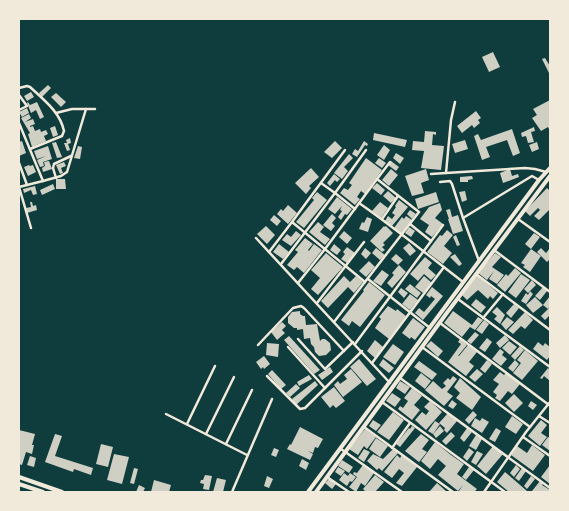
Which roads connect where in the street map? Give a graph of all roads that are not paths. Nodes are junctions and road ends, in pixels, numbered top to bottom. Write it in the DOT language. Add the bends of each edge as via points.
graph roads {
  1 [pos="19,88"];
  2 [pos="19,95"];
  3 [pos="455,102"];
  4 [pos="86,109"];
  5 [pos="95,109"];
  6 [pos="19,110"];
  7 [pos="56,112"];
  8 [pos="19,123"];
  9 [pos="30,150"];
  10 [pos="346,150"];
  11 [pos="366,150"];
  12 [pos="72,155"];
  13 [pos="19,162"];
  14 [pos="390,162"];
  15 [pos="550,168"];
  16 [pos="446,173"];
  17 [pos="431,174"];
  18 [pos="548,174"];
  19 [pos="56,178"];
  20 [pos="377,179"];
  21 [pos="539,180"];
  22 [pos="43,181"];
  23 [pos="440,182"];
  24 [pos="321,183"];
  25 [pos="27,185"];
  26 [pos="335,193"];
  27 [pos="398,196"];
  28 [pos="359,203"];
  29 [pos="355,208"];
  30 [pos="463,218"];
  31 [pos="382,219"];
  32 [pos="517,219"];
  33 [pos="292,222"];
  34 [pos="410,224"];
  35 [pos="443,225"];
  36 [pos="31,228"];
  37 [pos="305,232"];
  38 [pos="401,236"];
  39 [pos="256,238"];
  40 [pos="431,241"];
  41 [pos="364,242"];
  42 [pos="550,242"];
  43 [pos="325,249"];
  44 [pos="494,250"];
  45 [pos="269,252"];
  46 [pos="423,252"];
  47 [pos="479,261"];
  48 [pos="281,264"];
  49 [pos="346,266"];
  50 [pos="444,267"];
  51 [pos="476,274"];
  52 [pos="366,281"];
  53 [pos="464,282"];
  54 [pos="298,283"];
  55 [pos="550,292"];
  56 [pos="503,294"];
  57 [pos="390,297"];
  58 [pos="458,299"];
  59 [pos="317,303"];
  60 [pos="410,313"];
  61 [pos="483,318"];
  62 [pos="334,322"];
  63 [pos="440,323"];
  64 [pos="430,328"];
  65 [pos="550,330"];
  66 [pos="298,339"];
  67 [pos="354,343"];
  68 [pos="258,345"];
  69 [pos="288,347"];
  70 [pos="422,347"];
  71 [pos="344,351"];
  72 [pos="362,351"];
  73 [pos="372,363"];
  74 [pos="215,366"];
  75 [pos="550,367"];
  76 [pos="267,376"];
  77 [pos="234,377"];
  78 [pos="400,378"];
  79 [pos="392,384"];
  80 [pos="325,388"];
  81 [pos="252,390"];
  82 [pos="272,399"];
  83 [pos="382,402"];
  84 [pos="549,403"];
  85 [pos="166,414"];
  86 [pos="539,416"];
  87 [pos="410,423"];
  88 [pos="187,424"];
  89 [pos="550,424"];
  90 [pos="364,427"];
  91 [pos="530,427"];
  92 [pos="206,434"];
  93 [pos="523,437"];
  94 [pos="226,444"];
  95 [pos="392,448"];
  96 [pos="341,449"];
  97 [pos="345,452"];
  98 [pos="248,455"];
  99 [pos="550,456"];
  100 [pos="509,457"];
  101 [pos="327,477"];
  102 [pos="19,478"];
  103 [pos="491,482"];
  104 [pos="19,484"];
  105 [pos="550,488"];
  106 [pos="43,492"];
  107 [pos="62,492"];
  108 [pos="232,492"];
  109 [pos="308,492"];
  110 [pos="316,492"];
  111 [pos="349,492"];
  112 [pos="402,492"];
  113 [pos="453,492"];
  114 [pos="484,492"];
  115 [pos="505,492"];
  1 -- 7 [label="street" via="30,87"];
  2 -- 6 [label="street" via="27,106"];
  3 -- 16 [label="street"];
  4 -- 5 [label="street"];
  4 -- 7 [label="street"];
  4 -- 12 [label="street"];
  7 -- 9 [label="street" via="64,127 64,134"];
  8 -- 9 [label="street"];
  9 -- 22 [label="street"];
  10 -- 24 [label="street"];
  11 -- 26 [label="street"];
  12 -- 19 [label="street" via="67,172"];
  12 -- 19 [label="street" via="54,164"];
  13 -- 25 [label="street"];
  14 -- 20 [label="street"];
  15 -- 18 [label="main road"];
  16 -- 17 [label="street"];
  16 -- 18 [label="street" via="525,168"];
  18 -- 21 [label="main road"];
  18 -- 32 [label="main road"];
  19 -- 22 [label="street"];
  20 -- 27 [label="street"];
  20 -- 28 [label="street"];
  21 -- 30 [label="street" via="532,176"];
  21 -- 47 [label="main road"];
  22 -- 25 [label="street"];
  23 -- 30 [label="street" via="450,181 452,184"];
  24 -- 26 [label="street"];
  24 -- 33 [label="street"];
  25 -- 36 [label="street" via="19,187"];
  26 -- 29 [label="street"];
  26 -- 37 [label="street"];
  27 -- 31 [label="street"];
  27 -- 34 [label="street" via="419,212"];
  28 -- 29 [label="street"];
  28 -- 31 [label="street"];
  29 -- 43 [label="street"];
  30 -- 47 [label="street"];
  31 -- 38 [label="street"];
  32 -- 42 [label="street"];
  32 -- 44 [label="main road"];
  33 -- 37 [label="street"];
  33 -- 45 [label="street"];
  34 -- 38 [label="street"];
  34 -- 40 [label="street"];
  35 -- 40 [label="street"];
  37 -- 43 [label="street"];
  37 -- 48 [label="street"];
  38 -- 46 [label="street"];
  38 -- 52 [label="street"];
  39 -- 45 [label="street"];
  40 -- 46 [label="street"];
  41 -- 49 [label="street"];
  43 -- 49 [label="street"];
  43 -- 54 [label="street"];
  44 -- 51 [label="main road"];
  44 -- 55 [label="street"];
  45 -- 48 [label="street"];
  46 -- 50 [label="street"];
  46 -- 57 [label="street"];
  47 -- 53 [label="main road"];
  48 -- 54 [label="street"];
  49 -- 52 [label="street"];
  49 -- 59 [label="street"];
  50 -- 53 [label="street"];
  50 -- 60 [label="street"];
  51 -- 56 [label="street"];
  51 -- 58 [label="main road"];
  52 -- 57 [label="street"];
  52 -- 62 [label="street"];
  53 -- 64 [label="main road"];
  54 -- 59 [label="street"];
  56 -- 61 [label="street"];
  56 -- 65 [label="street"];
  57 -- 60 [label="street"];
  57 -- 67 [label="street"];
  58 -- 61 [label="street"];
  58 -- 63 [label="main road"];
  59 -- 62 [label="street"];
  60 -- 64 [label="street"];
  60 -- 73 [label="street"];
  61 -- 75 [label="street"];
  62 -- 67 [label="street"];
  63 -- 70 [label="main road"];
  63 -- 84 [label="street"];
  64 -- 79 [label="main road"];
  66 -- 71 [label="street" via="325,369"];
  67 -- 71 [label="street"];
  67 -- 72 [label="street"];
  68 -- 71 [label="street" via="293,308 301,306"];
  69 -- 80 [label="street"];
  70 -- 78 [label="main road"];
  70 -- 91 [label="street"];
  72 -- 73 [label="street"];
  72 -- 80 [label="street"];
  73 -- 79 [label="street"];
  74 -- 88 [label="street"];
  76 -- 80 [label="street" via="300,409 305,408"];
  77 -- 92 [label="street"];
  78 -- 79 [label="main road"];
  78 -- 100 [label="street"];
  79 -- 83 [label="main road"];
  79 -- 96 [label="main road"];
  81 -- 94 [label="street"];
  82 -- 98 [label="street"];
  83 -- 87 [label="street"];
  83 -- 90 [label="main road"];
  84 -- 86 [label="street"];
  85 -- 88 [label="street"];
  86 -- 89 [label="street"];
  86 -- 91 [label="street"];
  87 -- 95 [label="street"];
  87 -- 103 [label="street"];
  88 -- 92 [label="street"];
  90 -- 95 [label="street"];
  90 -- 97 [label="main road"];
  91 -- 93 [label="street"];
  92 -- 94 [label="street"];
  93 -- 99 [label="street"];
  93 -- 100 [label="street"];
  94 -- 98 [label="street"];
  95 -- 113 [label="street"];
  96 -- 97 [label="street"];
  96 -- 109 [label="main road"];
  97 -- 101 [label="main road"];
  97 -- 112 [label="street"];
  98 -- 108 [label="street"];
  100 -- 103 [label="street"];
  100 -- 105 [label="street"];
  101 -- 110 [label="main road"];
  101 -- 111 [label="street"];
  102 -- 107 [label="main road"];
  103 -- 114 [label="street"];
  103 -- 115 [label="street"];
  104 -- 106 [label="main road"];
}
